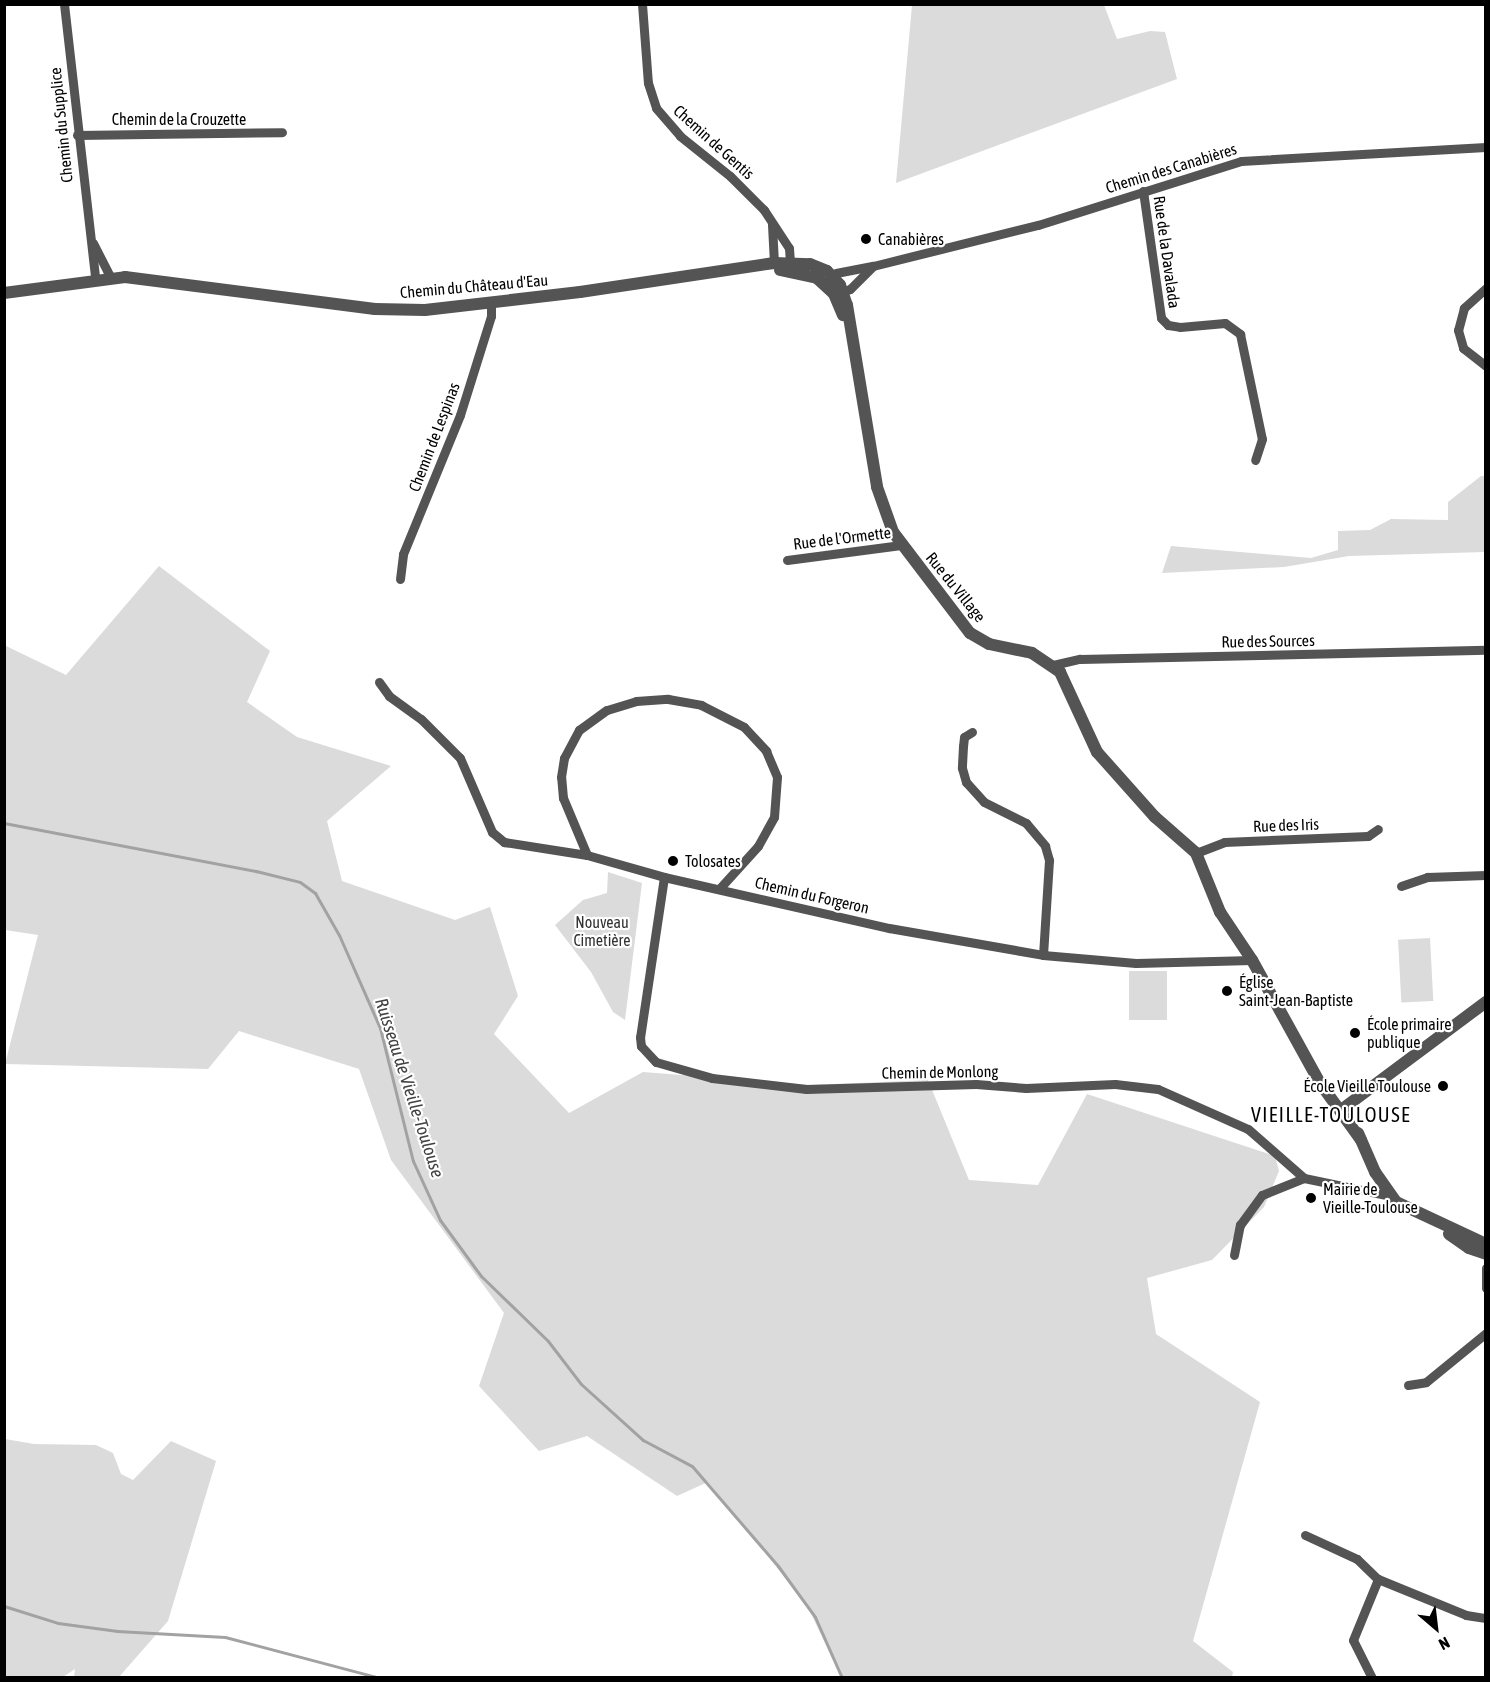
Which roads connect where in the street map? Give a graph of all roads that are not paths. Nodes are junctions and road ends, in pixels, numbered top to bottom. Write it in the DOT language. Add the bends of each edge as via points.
graph roads {
  1 [pos="64,4"];
  2 [pos="642,4"];
  3 [pos="282,132"];
  4 [pos="77,135"];
  5 [pos="1485,147"];
  6 [pos="1143,191"];
  7 [pos="772,224"];
  8 [pos="92,241"];
  9 [pos="782,265"];
  10 [pos="873,266"];
  11 [pos="110,277"];
  12 [pos="95,278"];
  13 [pos="835,287"];
  14 [pos="1485,288"];
  15 [pos="4,293"];
  16 [pos="491,303"];
  17 [pos="1485,366"];
  18 [pos="1255,460"];
  19 [pos="901,545"];
  20 [pos="787,560"];
  21 [pos="400,579"];
  22 [pos="1485,650"];
  23 [pos="1053,665"];
  24 [pos="379,682"];
  25 [pos="972,732"];
  26 [pos="1378,829"];
  27 [pos="1198,852"];
  28 [pos="587,855"];
  29 [pos="1485,874"];
  30 [pos="664,878"];
  31 [pos="1401,886"];
  32 [pos="719,889"];
  33 [pos="1043,955"];
  34 [pos="1252,960"];
  35 [pos="1485,1002"];
  36 [pos="1344,1108"];
  37 [pos="1304,1178"];
  38 [pos="1391,1196"];
  39 [pos="1434,1222"];
  40 [pos="1485,1244"];
  41 [pos="1485,1254"];
  42 [pos="1234,1255"];
  43 [pos="1485,1268"];
  44 [pos="1485,1288"];
  45 [pos="1484,1336"];
  46 [pos="1408,1385"];
  47 [pos="1305,1535"];
  48 [pos="1378,1580"];
  49 [pos="1485,1618"];
  50 [pos="1372,1677"];
  1 -- 4 [label="street, Chemin du Supplice"];
  2 -- 7 [label="street, Chemin de Gentis" via="648,83 656,108 680,136 745,189"];
  3 -- 4 [label="street, Chemin de la Crouzette"];
  4 -- 8 [label="street, Chemin du Supplice"];
  5 -- 6 [label="street, Chemin des Canabières" via="1241,160"];
  6 -- 10 [label="street, Chemin des Canabières" via="1038,225"];
  6 -- 18 [label="street, Rue de la Davalada" via="1161,318 1168,325 1180,327 1225,323 1240,334 1262,440"];
  7 -- 9 [label="street"];
  7 -- 9 [label="street, Chemin de Gentis" via="786,240"];
  8 -- 11 [label="street, Chemin du Supplice"];
  8 -- 12 [label="street, Chemin du Supplice"];
  9 -- 13 [label="street, Chemin du Château d'Eau"];
  9 -- 16 [label="street, Chemin du Château d'Eau"];
  10 -- 13 [label="street, Chemin des Canabières"];
  10 -- 13 [label="street, Chemin des Canabières"];
  11 -- 12 [label="street, Chemin du Château d'Eau"];
  11 -- 16 [label="street, Chemin du Château d'Eau" via="375,309 425,310"];
  12 -- 15 [label="street, Chemin du Château d'Eau"];
  13 -- 19 [label="street, Rue du Village" via="852,348 877,487"];
  14 -- 17 [label="street" via="1464,308 1458,330 1463,348"];
  16 -- 21 [label="street, Chemin de Lespinas" via="491,316 460,415 404,554"];
  19 -- 20 [label="street, Rue de l'Ormette"];
  19 -- 23 [label="street, Rue du Village" via="970,633 989,644 1032,653"];
  22 -- 23 [label="street, Rue des Sources" via="1080,659"];
  23 -- 27 [label="street" via="1065,681 1097,752 1155,818"];
  24 -- 28 [label="street, Chemin du Forgeron" via="389,696 421,719 460,758 498,839"];
  25 -- 33 [label="street" via="964,737 962,768 966,782 984,802 1026,823 1045,846 1049,860"];
  26 -- 27 [label="street, Rue des Iris" via="1368,836 1224,842"];
  27 -- 34 [label="street" via="1220,912"];
  28 -- 30 [label="street, Chemin du Forgeron"];
  28 -- 32 [label="street" via="563,798 561,777 564,758 579,730 607,710 636,701 668,699 701,705 744,727 766,751 777,777 774,817 758,846"];
  29 -- 31 [label="street" via="1427,877"];
  30 -- 32 [label="street, Chemin du Forgeron"];
  30 -- 37 [label="street, Chemin de Monlong" via="640,1037 641,1046 656,1062 712,1078 806,1089 1115,1084 1158,1089 1248,1129"];
  32 -- 33 [label="street, Chemin du Forgeron" via="905,932"];
  33 -- 34 [label="street, Chemin du Forgeron" via="1136,963"];
  34 -- 36 [label="street" via="1315,1072"];
  35 -- 36 [label="street"];
  36 -- 38 [label="street"];
  37 -- 38 [label="street, Chemin de Monlong"];
  37 -- 42 [label="street" via="1262,1195 1240,1226"];
  38 -- 39 [label="street" via="1402,1207"];
  39 -- 40 [label="street"];
  39 -- 41 [label="street" via="1469,1248"];
  43 -- 44 [label="street"];
  45 -- 46 [label="street" via="1426,1382"];
  47 -- 48 [label="street" via="1357,1559"];
  48 -- 49 [label="street" via="1466,1615"];
  48 -- 50 [label="street" via="1353,1640"];
}
